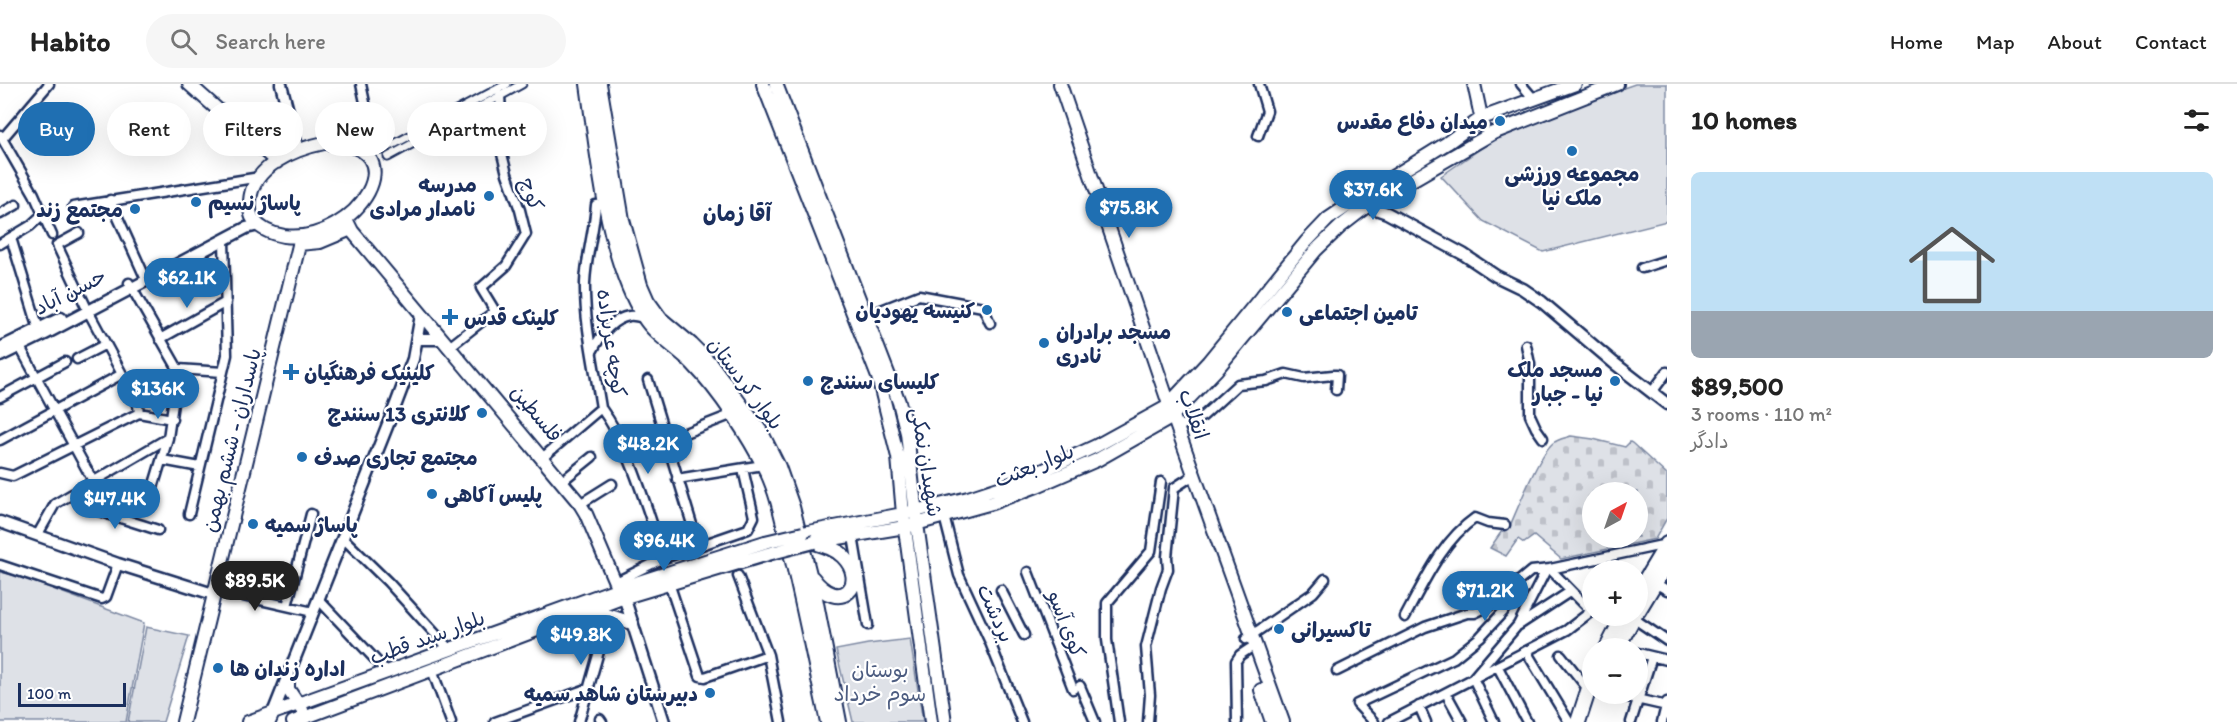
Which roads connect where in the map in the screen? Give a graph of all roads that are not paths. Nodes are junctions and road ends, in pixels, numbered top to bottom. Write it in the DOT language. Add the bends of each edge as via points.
graph roads {
  1 [pos="49,84"];
  2 [pos="189,84"];
  3 [pos="281,84"];
  4 [pos="362,84"];
  5 [pos="507,84"];
  6 [pos="522,84"];
  7 [pos="588,84"];
  8 [pos="599,84"];
  9 [pos="1054,84"];
  10 [pos="1060,84"];
  11 [pos="1259,84"];
  12 [pos="1474,84"];
  13 [pos="1521,84"];
  14 [pos="1575,84"];
  15 [pos="1617,84"];
  16 [pos="771,87"];
  17 [pos="500,95"];
  18 [pos="1533,98"];
  19 [pos="210,102"];
  20 [pos="286,102"];
  21 [pos="365,102"];
  22 [pos="1507,108"];
  23 [pos="1482,118"];
  24 [pos="1515,123"];
  25 [pos="1493,133"];
  26 [pos="2,136"];
  27 [pos="1258,136"];
  28 [pos="1447,143"];
  29 [pos="395,144"];
  30 [pos="1454,155"];
  31 [pos="270,156"];
  32 [pos="288,156"];
  33 [pos="368,156"];
  34 [pos="388,157"];
  35 [pos="277,162"];
  36 [pos="260,177"];
  37 [pos="110,200"];
  38 [pos="607,204"];
  39 [pos="16,205"];
  40 [pos="1367,206"];
  41 [pos="73,207"];
  42 [pos="0,214"];
  43 [pos="42,215"];
  44 [pos="256,222"];
  45 [pos="348,224"];
  46 [pos="79,233"];
  47 [pos="52,235"];
  48 [pos="11,238"];
  49 [pos="224,240"];
  50 [pos="300,241"];
  51 [pos="0,244"];
  52 [pos="1667,260"];
  53 [pos="1642,268"];
  54 [pos="144,275"];
  55 [pos="131,285"];
  56 [pos="1271,293"];
  57 [pos="226,302"];
  58 [pos="87,308"];
  59 [pos="421,315"];
  60 [pos="644,318"];
  61 [pos="861,319"];
  62 [pos="990,323"];
  63 [pos="40,333"];
  64 [pos="160,339"];
  65 [pos="417,339"];
  66 [pos="106,344"];
  67 [pos="447,344"];
  68 [pos="1526,345"];
  69 [pos="20,347"];
  70 [pos="0,348"];
  71 [pos="593,351"];
  72 [pos="0,356"];
  73 [pos="77,359"];
  74 [pos="65,362"];
  75 [pos="178,369"];
  76 [pos="223,372"];
  77 [pos="1667,372"];
  78 [pos="122,374"];
  79 [pos="36,377"];
  80 [pos="648,380"];
  81 [pos="1336,390"];
  82 [pos="1652,392"];
  83 [pos="0,397"];
  84 [pos="1667,404"];
  85 [pos="602,408"];
  86 [pos="54,410"];
  87 [pos="139,413"];
  88 [pos="733,414"];
  89 [pos="1171,415"];
  90 [pos="172,419"];
  91 [pos="168,438"];
  92 [pos="1544,438"];
  93 [pos="0,440"];
  94 [pos="666,440"];
  95 [pos="74,446"];
  96 [pos="544,457"];
  97 [pos="592,457"];
  98 [pos="162,460"];
  99 [pos="763,465"];
  100 [pos="200,466"];
  101 [pos="743,469"];
  102 [pos="0,473"];
  103 [pos="1192,476"];
  104 [pos="677,479"];
  105 [pos="564,480"];
  106 [pos="93,481"];
  107 [pos="1161,482"];
  108 [pos="612,484"];
  109 [pos="582,502"];
  110 [pos="80,505"];
  111 [pos="909,512"];
  112 [pos="189,514"];
  113 [pos="311,514"];
  114 [pos="110,515"];
  115 [pos="945,516"];
  116 [pos="0,522"];
  117 [pos="1505,525"];
  118 [pos="911,526"];
  119 [pos="158,530"];
  120 [pos="38,534"];
  121 [pos="853,536"];
  122 [pos="343,538"];
  123 [pos="799,540"];
  124 [pos="698,544"];
  125 [pos="1667,544"];
  126 [pos="766,548"];
  127 [pos="664,558"];
  128 [pos="1667,563"];
  129 [pos="118,564"];
  130 [pos="0,565"];
  131 [pos="1548,569"];
  132 [pos="1028,572"];
  133 [pos="808,573"];
  134 [pos="738,576"];
  135 [pos="1325,579"];
  136 [pos="1524,579"];
  137 [pos="669,583"];
  138 [pos="1651,583"];
  139 [pos="214,588"];
  140 [pos="1001,590"];
  141 [pos="1571,591"];
  142 [pos="622,592"];
  143 [pos="318,599"];
  144 [pos="1582,601"];
  145 [pos="287,606"];
  146 [pos="591,610"];
  147 [pos="313,612"];
  148 [pos="609,616"];
  149 [pos="1405,617"];
  150 [pos="1582,618"];
  151 [pos="632,623"];
  152 [pos="868,625"];
  153 [pos="1518,625"];
  154 [pos="1624,626"];
  155 [pos="1647,626"];
  156 [pos="1024,635"];
  157 [pos="1614,638"];
  158 [pos="927,640"];
  159 [pos="1249,641"];
  160 [pos="1667,641"];
  161 [pos="450,650"];
  162 [pos="1526,651"];
  163 [pos="768,655"];
  164 [pos="1561,655"];
  165 [pos="1648,656"];
  166 [pos="1652,657"];
  167 [pos="1667,660"];
  168 [pos="1498,667"];
  169 [pos="432,670"];
  170 [pos="1648,670"];
  171 [pos="1337,671"];
  172 [pos="387,673"];
  173 [pos="288,674"];
  174 [pos="1582,676"];
  175 [pos="1473,678"];
  176 [pos="589,688"];
  177 [pos="1446,693"];
  178 [pos="1648,701"];
  179 [pos="299,703"];
  180 [pos="1585,704"];
  181 [pos="1590,704"];
  182 [pos="1638,704"];
  183 [pos="1666,704"];
  184 [pos="1419,706"];
  185 [pos="271,717"];
  186 [pos="299,720"];
  187 [pos="183,722"];
  188 [pos="248,722"];
  189 [pos="451,722"];
  190 [pos="495,722"];
  191 [pos="579,722"];
  192 [pos="664,722"];
  193 [pos="780,722"];
  194 [pos="828,722"];
  195 [pos="839,722"];
  196 [pos="931,722"];
  197 [pos="945,722"];
  198 [pos="1022,722"];
  199 [pos="1095,722"];
  200 [pos="1119,722"];
  201 [pos="1148,722"];
  202 [pos="1237,722"];
  203 [pos="1272,722"];
  204 [pos="1283,722"];
  205 [pos="1374,722"];
  206 [pos="1389,722"];
  207 [pos="1426,722"];
  208 [pos="1462,722"];
  209 [pos="1494,722"];
  210 [pos="1527,722"];
  211 [pos="1569,722"];
  212 [pos="1578,722"];
  213 [pos="1588,722"];
  214 [pos="1631,722"];
  215 [pos="1662,722"];
  1 -- 26 [label="street"];
  2 -- 19 [label="main road"];
  3 -- 20 [label="street"];
  4 -- 21 [label="street"];
  5 -- 29 [label="street"];
  6 -- 17 [label="street"];
  7 -- 38 [label="main road, بلوار کردستان"];
  8 -- 123 [label="main road, بلوار کردستان" via="622,220 647,301 660,320 710,364 761,434 778,467"];
  9 -- 89 [label="main road, انقلاب"];
  10 -- 89 [label="main road, انقلاب"];
  11 -- 27 [label="street" via="1267,111"];
  12 -- 23 [label="main road"];
  13 -- 18 [label="street"];
  14 -- 18 [label="main road"];
  15 -- 24 [label="main road"];
  16 -- 61 [label="main road, شهیدان نمکی"];
  17 -- 34 [label="street"];
  17 -- 67 [label="street, کوچ" via="501,150 526,234 506,266 481,288 495,311"];
  18 -- 22 [label="main road"];
  22 -- 23 [label="main road"];
  22 -- 24 [label="main road" via="1516,115"];
  23 -- 25 [label="main road" via="1483,128"];
  23 -- 28 [label="main road"];
  24 -- 25 [label="main road"];
  25 -- 30 [label="main road"];
  26 -- 43 [label="street"];
  28 -- 30 [label="main road"];
  28 -- 56 [label="main road" via="1328,219"];
  30 -- 40 [label="main road"];
  31 -- 35 [label="main road"];
  32 -- 35 [label="main road"];
  33 -- 45 [label="main road" via="375,174"];
  35 -- 36 [label="main road"];
  36 -- 37 [label="street"];
  36 -- 44 [label="main road" via="250,195 250,212"];
  37 -- 41 [label="street"];
  37 -- 54 [label="street"];
  38 -- 60 [label="main road, بلوار کردستان" via="618,254"];
  38 -- 71 [label="street, کوچه عربزاده" via="596,206 586,268 585,308"];
  39 -- 42 [label="street"];
  40 -- 56 [label="main road" via="1340,226"];
  40 -- 82 [label="street" via="1387,213 1523,289"];
  43 -- 47 [label="street"];
  43 -- 48 [label="street"];
  44 -- 49 [label="street, حسن آباد"];
  44 -- 50 [label="main road" via="275,235"];
  44 -- 54 [label="street, حسن آباد"];
  45 -- 50 [label="main road"];
  45 -- 59 [label="main road, فلسطین"];
  46 -- 58 [label="street" via="57,245"];
  48 -- 51 [label="street"];
  48 -- 63 [label="street"];
  49 -- 55 [label="street, حسن آباد"];
  49 -- 57 [label="street"];
  50 -- 139 [label="main road, پاسداران - ششم بهمن"];
  52 -- 53 [label="street"];
  54 -- 55 [label="street, حسن آباد"];
  55 -- 58 [label="street, حسن آباد"];
  55 -- 64 [label="street"];
  56 -- 89 [label="main road" via="1208,362"];
  57 -- 64 [label="street"];
  57 -- 76 [label="street"];
  58 -- 63 [label="street, حسن آباد"];
  58 -- 66 [label="street"];
  59 -- 65 [label="street"];
  59 -- 67 [label="main road, فلسطین"];
  60 -- 71 [label="street" via="630,316 615,322 599,337"];
  60 -- 88 [label="main road, بلوار کردستان" via="694,364"];
  61 -- 62 [label="street" via="919,295 983,306"];
  61 -- 111 [label="main road, شهیدان نمکی" via="891,423"];
  63 -- 69 [label="street, حسن آباد"];
  63 -- 70 [label="street, حسن آباد"];
  64 -- 75 [label="street"];
  65 -- 67 [label="street"];
  65 -- 122 [label="street" via="413,359"];
  66 -- 73 [label="street"];
  66 -- 78 [label="street"];
  67 -- 96 [label="main road, فلسطین"];
  68 -- 92 [label="street" via="1530,415"];
  69 -- 72 [label="street, حسن آباد"];
  69 -- 79 [label="street"];
  71 -- 85 [label="street, کوچه عربزاده"];
  74 -- 79 [label="street"];
  75 -- 76 [label="street"];
  75 -- 90 [label="street"];
  76 -- 100 [label="street"];
  77 -- 82 [label="street"];
  78 -- 86 [label="street"];
  78 -- 87 [label="street" via="135,389"];
  79 -- 83 [label="street"];
  79 -- 86 [label="street"];
  80 -- 94 [label="street"];
  81 -- 89 [label="street" via="1337,375 1304,378 1286,374 1238,384 1203,416"];
  82 -- 84 [label="street"];
  85 -- 96 [label="street"];
  85 -- 127 [label="street, کوچه عربزاده" via="633,471"];
  86 -- 93 [label="street"];
  86 -- 95 [label="street"];
  87 -- 90 [label="street"];
  87 -- 95 [label="street"];
  88 -- 94 [label="street"];
  88 -- 99 [label="main road, بلوار کردستان"];
  89 -- 103 [label="main road, انقلاب"];
  89 -- 111 [label="main road, بلوار بعثت" via="1020,481"];
  89 -- 115 [label="main road, بلوار بعثت" via="1097,460 992,503"];
  90 -- 91 [label="street"];
  91 -- 98 [label="street"];
  91 -- 106 [label="street"];
  94 -- 104 [label="street"];
  95 -- 102 [label="street" via="13,476"];
  95 -- 106 [label="street"];
  96 -- 105 [label="main road, فلسطین"];
  97 -- 105 [label="street"];
  98 -- 100 [label="street"];
  98 -- 114 [label="street" via="149,501"];
  99 -- 101 [label="street"];
  99 -- 123 [label="main road, بلوار کردستان"];
  100 -- 112 [label="street"];
  101 -- 104 [label="street"];
  101 -- 124 [label="street" via="754,517 748,529"];
  103 -- 159 [label="main road, انقلاب"];
  103 -- 201 [label="street" via="1174,488 1168,569 1146,647"];
  104 -- 124 [label="street"];
  105 -- 109 [label="main road, فلسطین"];
  106 -- 120 [label="street" via="52,506"];
  107 -- 200 [label="street" via="1151,551 1107,603 1107,640"];
  108 -- 109 [label="street"];
  109 -- 142 [label="main road, فلسطین"];
  110 -- 114 [label="street"];
  111 -- 118 [label="main road, شهیدان نمکی"];
  111 -- 123 [label="main road"];
  113 -- 145 [label="street"];
  114 -- 119 [label="street"];
  115 -- 118 [label="main road, بلوار بعثت"];
  115 -- 198 [label="street, بردشت" via="959,575"];
  116 -- 120 [label="street"];
  117 -- 149 [label="street" via="1475,518 1467,523 1442,551"];
  118 -- 121 [label="main road"];
  118 -- 158 [label="main road, شهیدان نمکی"];
  120 -- 129 [label="street"];
  121 -- 123 [label="main road"];
  121 -- 152 [label="street"];
  122 -- 143 [label="street"];
  122 -- 161 [label="street"];
  123 -- 126 [label="main road, bridge"];
  123 -- 133 [label="main road, بلوار کردستان"];
  123 -- 133 [label="main road" via="833,548 843,556 855,578 846,593 830,596"];
  123 -- 194 [label="main road, بلوار کردستان" via="803,600"];
  124 -- 127 [label="street"];
  125 -- 131 [label="street"];
  125 -- 138 [label="main road"];
  126 -- 137 [label="main road, بلوار سید قطب"];
  126 -- 142 [label="main road, بلوار سید قطب"];
  127 -- 142 [label="street"];
  128 -- 138 [label="main road"];
  129 -- 130 [label="street" via="102,599"];
  129 -- 139 [label="street"];
  131 -- 136 [label="street" via="1531,571"];
  131 -- 141 [label="street"];
  131 -- 153 [label="street"];
  132 -- 199 [label="street, کوی آسو" via="1076,687"];
  133 -- 195 [label="main road, بلوار کردستان"];
  134 -- 163 [label="street"];
  135 -- 159 [label="street" via="1313,593"];
  136 -- 171 [label="street" via="1475,613 1425,627"];
  136 -- 205 [label="street" via="1503,612 1454,658 1357,704"];
  137 -- 142 [label="main road, بلوار سید قطب"];
  137 -- 163 [label="street" via="702,677"];
  139 -- 145 [label="street"];
  139 -- 187 [label="main road, پاسداران - ششم بهمن"];
  140 -- 156 [label="street"];
  141 -- 144 [label="street"];
  141 -- 153 [label="street"];
  142 -- 146 [label="main road, بلوار سید قطب"];
  142 -- 151 [label="street, فلسطین"];
  142 -- 161 [label="main road, بلوار سید قطب"];
  143 -- 147 [label="street"];
  143 -- 172 [label="street"];
  145 -- 147 [label="street"];
  146 -- 148 [label="main road"];
  146 -- 169 [label="main road, بلوار سید قطب"];
  147 -- 173 [label="street"];
  148 -- 151 [label="main road"];
  148 -- 176 [label="street"];
  150 -- 162 [label="street"];
  151 -- 192 [label="street, فلسطین"];
  153 -- 175 [label="street"];
  154 -- 157 [label="main road"];
  155 -- 160 [label="street"];
  158 -- 196 [label="main road, شهیدان نمکی"];
  158 -- 197 [label="main road, شهیدان نمکی"];
  159 -- 202 [label="street" via="1236,661"];
  159 -- 203 [label="main road, انقلاب"];
  159 -- 204 [label="main road, انقلاب"];
  161 -- 172 [label="main road, بلوار سید قطب"];
  162 -- 168 [label="street"];
  162 -- 211 [label="street"];
  163 -- 193 [label="street"];
  164 -- 174 [label="street"];
  165 -- 166 [label="street"];
  166 -- 167 [label="street"];
  166 -- 170 [label="street"];
  168 -- 175 [label="street"];
  168 -- 210 [label="street"];
  169 -- 186 [label="main road, بلوار سید قطب"];
  169 -- 189 [label="street"];
  172 -- 179 [label="main road, بلوار سید قطب"];
  173 -- 179 [label="main road" via="288,689"];
  173 -- 185 [label="street"];
  175 -- 177 [label="street"];
  175 -- 209 [label="street"];
  176 -- 190 [label="street"];
  176 -- 191 [label="street"];
  177 -- 184 [label="street"];
  177 -- 208 [label="street"];
  178 -- 183 [label="street"];
  179 -- 185 [label="main road, بلوار سید قطب"];
  179 -- 186 [label="main road"];
  180 -- 212 [label="main road"];
  181 -- 213 [label="main road"];
  182 -- 214 [label="street"];
  183 -- 215 [label="street"];
  184 -- 206 [label="street"];
  184 -- 207 [label="street"];
  185 -- 188 [label="main road, بلوار سید قطب"];
}
